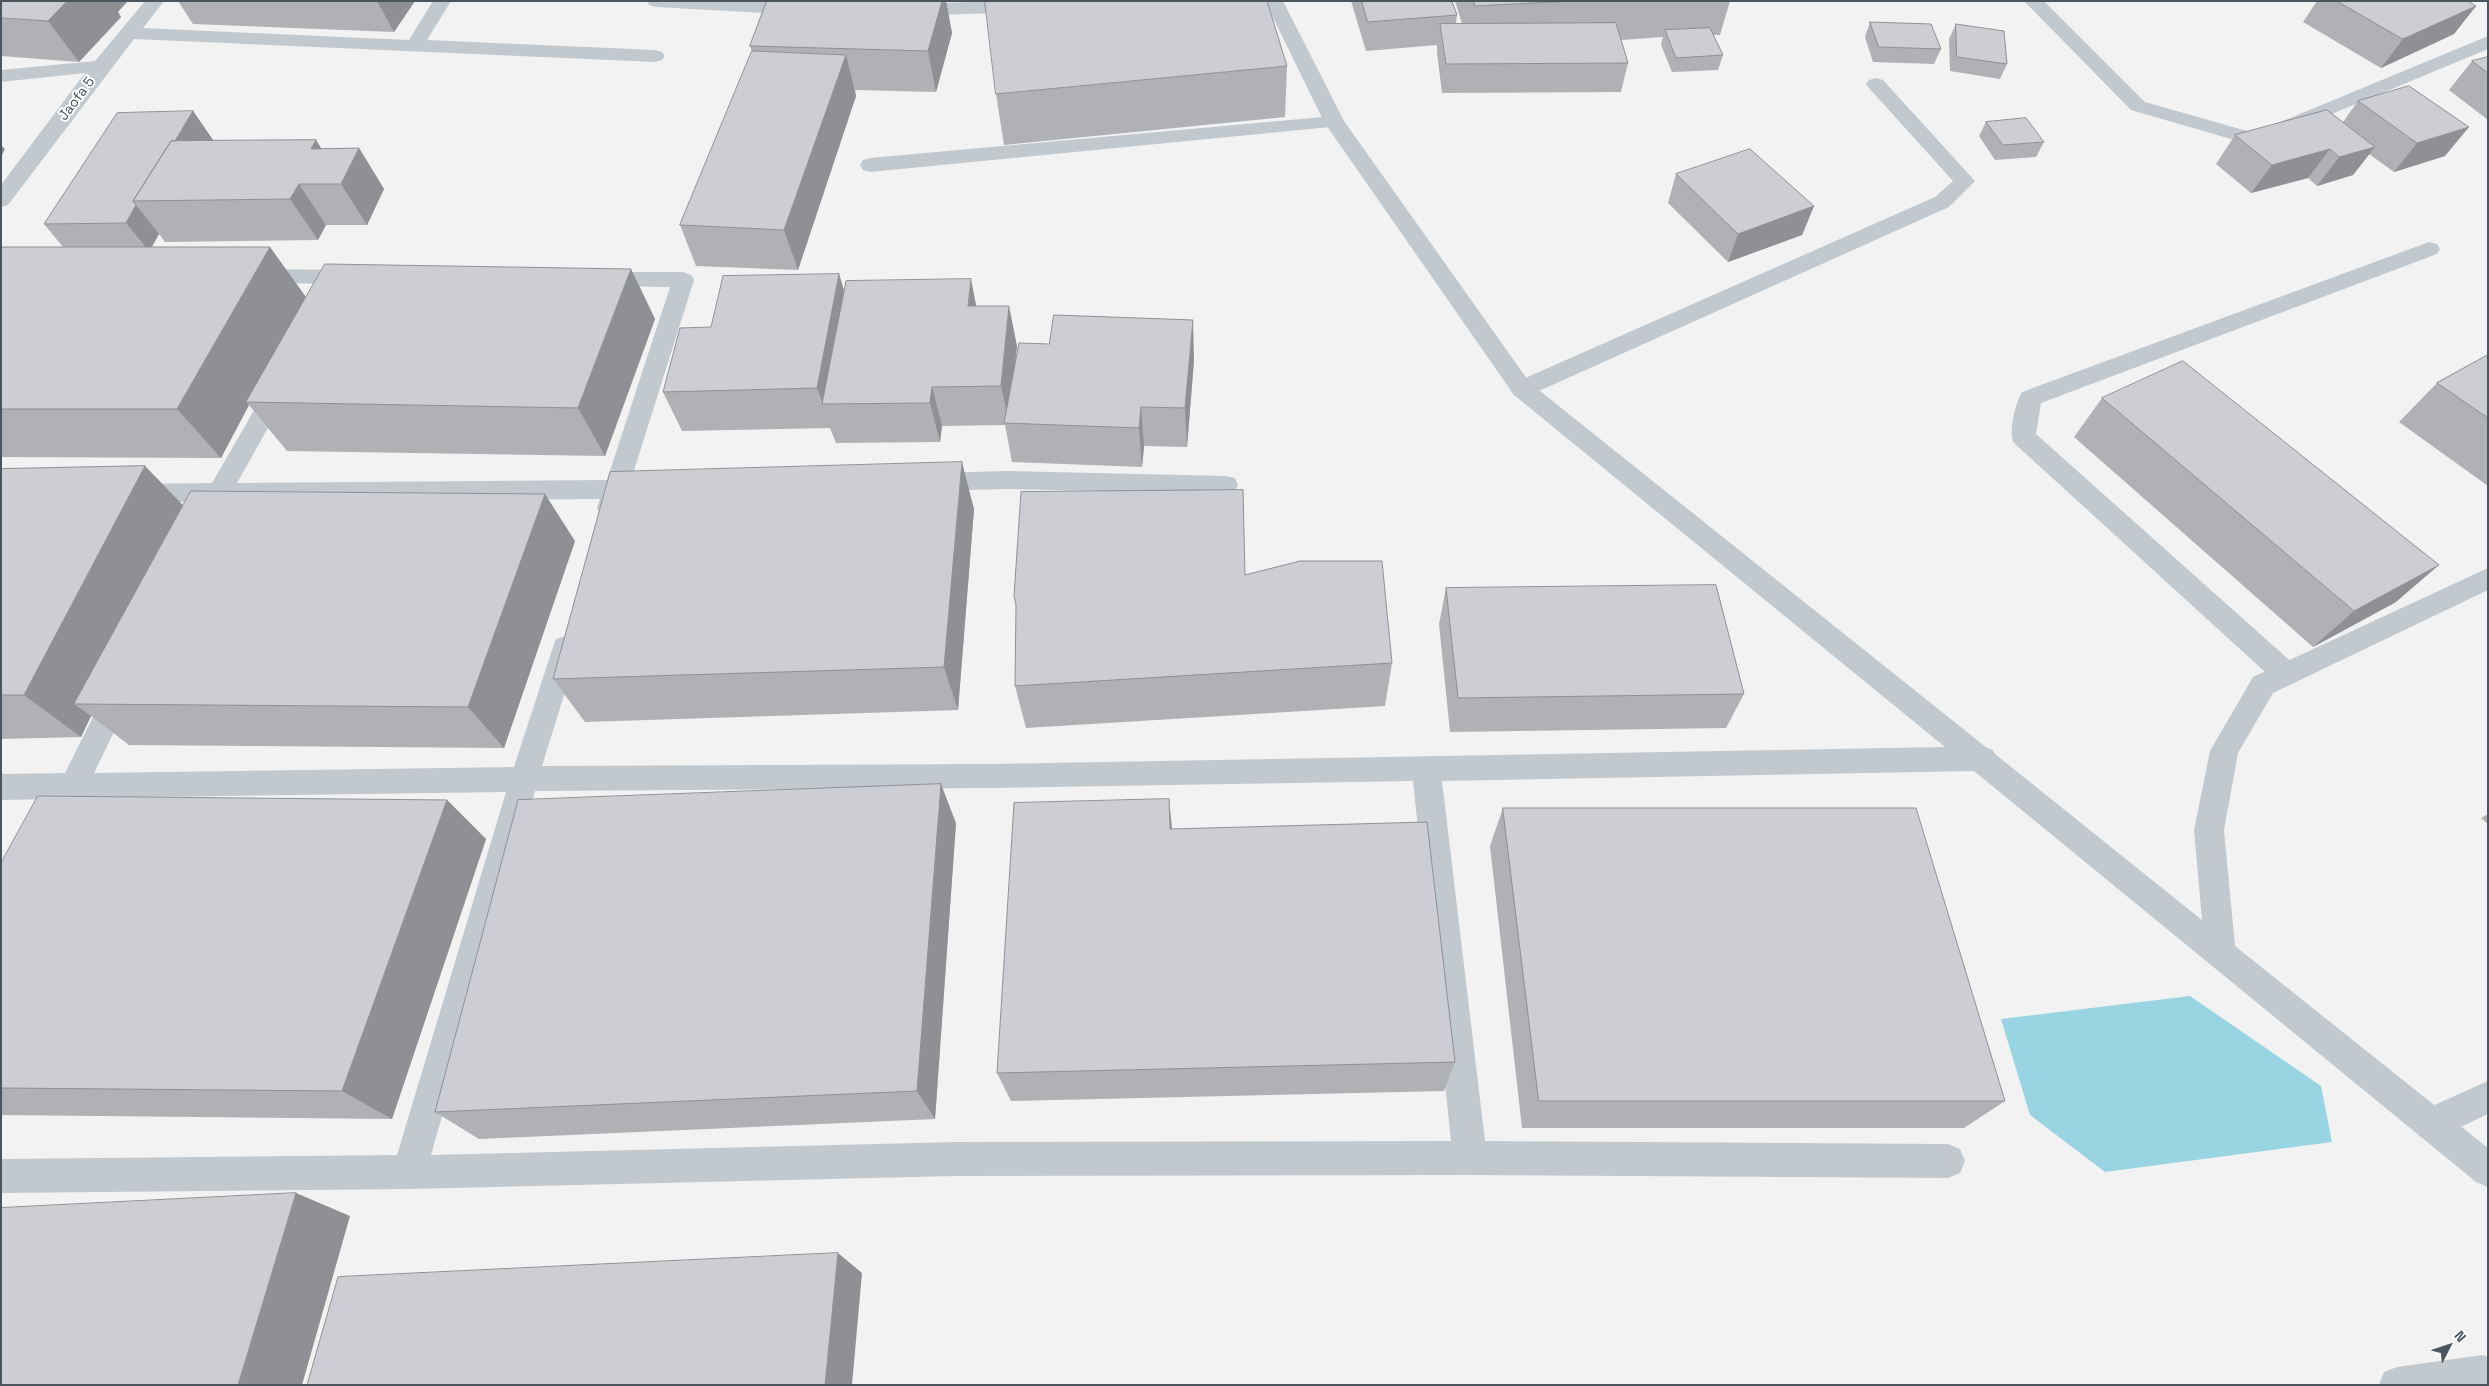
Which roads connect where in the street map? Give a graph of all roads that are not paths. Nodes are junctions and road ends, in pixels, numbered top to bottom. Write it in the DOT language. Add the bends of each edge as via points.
graph roads {
  1 [pos="156,1"];
  2 [pos="442,1"];
  3 [pos="658,1"];
  4 [pos="1274,1"];
  5 [pos="2033,1"];
  6 [pos="1046,5"];
  7 [pos="822,10"];
  8 [pos="890,10"];
  9 [pos="127,33"];
  10 [pos="2488,42"];
  11 [pos="415,44"];
  12 [pos="655,56"];
  13 [pos="101,66"];
  14 [pos="1,76"];
  15 [pos="1876,84"];
  16 [pos="1334,122"];
  17 [pos="870,165"];
  18 [pos="1,200"];
  19 [pos="2429,249"];
  20 [pos="235,275"];
  21 [pos="342,277"];
  22 [pos="371,278"];
  23 [pos="576,279"];
  24 [pos="328,303"];
  25 [pos="293,363"];
  26 [pos="1522,389"];
  27 [pos="910,482"];
  28 [pos="1226,484"];
  29 [pos="656,488"];
  30 [pos="616,489"];
  31 [pos="220,492"];
  32 [pos="110,493"];
  33 [pos="202,528"];
  34 [pos="601,536"];
  35 [pos="2488,578"];
  36 [pos="574,620"];
  37 [pos="130,670"];
  38 [pos="2286,674"];
  39 [pos="1982,760"];
  40 [pos="1426,767"];
  41 [pos="524,780"];
  42 [pos="72,786"];
  43 [pos="1,787"];
  44 [pos="56,820"];
  45 [pos="2220,953"];
  46 [pos="2488,1097"];
  47 [pos="2431,1124"];
  48 [pos="1470,1158"];
  49 [pos="1948,1161"];
  50 [pos="2488,1170"];
  51 [pos="409,1172"];
  52 [pos="1,1176"];
  53 [pos="2398,1385"];
  54 [pos="2483,1385"];
  1 -- 9 [label="street, Jaofa 5"];
  2 -- 11 [label="street"];
  3 -- 7 [label="street"];
  4 -- 16 [label="street"];
  5 -- 10 [label="street" via="2138,106 2255,140"];
  6 -- 8 [label="street"];
  9 -- 11 [label="street"];
  9 -- 13 [label="street, Jaofa 5"];
  11 -- 12 [label="street"];
  13 -- 14 [label="street"];
  13 -- 18 [label="street, Jaofa 5"];
  15 -- 26 [label="street" via="1965,180 1942,202"];
  16 -- 17 [label="street"];
  16 -- 26 [label="street"];
  19 -- 38 [label="street" via="2030,398 2023,437"];
  20 -- 21 [label="street"];
  21 -- 22 [label="street"];
  21 -- 24 [label="street"];
  23 -- 30 [label="street" via="683,280"];
  25 -- 31 [label="street"];
  26 -- 39 [label="street"];
  27 -- 28 [label="street" via="1008,480"];
  29 -- 30 [label="street"];
  30 -- 31 [label="street"];
  30 -- 34 [label="street"];
  31 -- 32 [label="street"];
  31 -- 33 [label="street"];
  35 -- 38 [label="street"];
  36 -- 41 [label="street"];
  37 -- 42 [label="street"];
  38 -- 45 [label="street" via="2263,686 2224,751 2209,830"];
  39 -- 40 [label="street"];
  39 -- 45 [label="street"];
  40 -- 41 [label="street" via="992,776"];
  40 -- 48 [label="street"];
  41 -- 42 [label="street"];
  41 -- 51 [label="street"];
  42 -- 43 [label="street"];
  42 -- 44 [label="street"];
  45 -- 47 [label="street"];
  46 -- 47 [label="street"];
  47 -- 50 [label="street"];
  48 -- 49 [label="street"];
  48 -- 51 [label="street" via="956,1159"];
  51 -- 52 [label="street"];
  53 -- 54 [label="street" via="2482,1374"];
}
